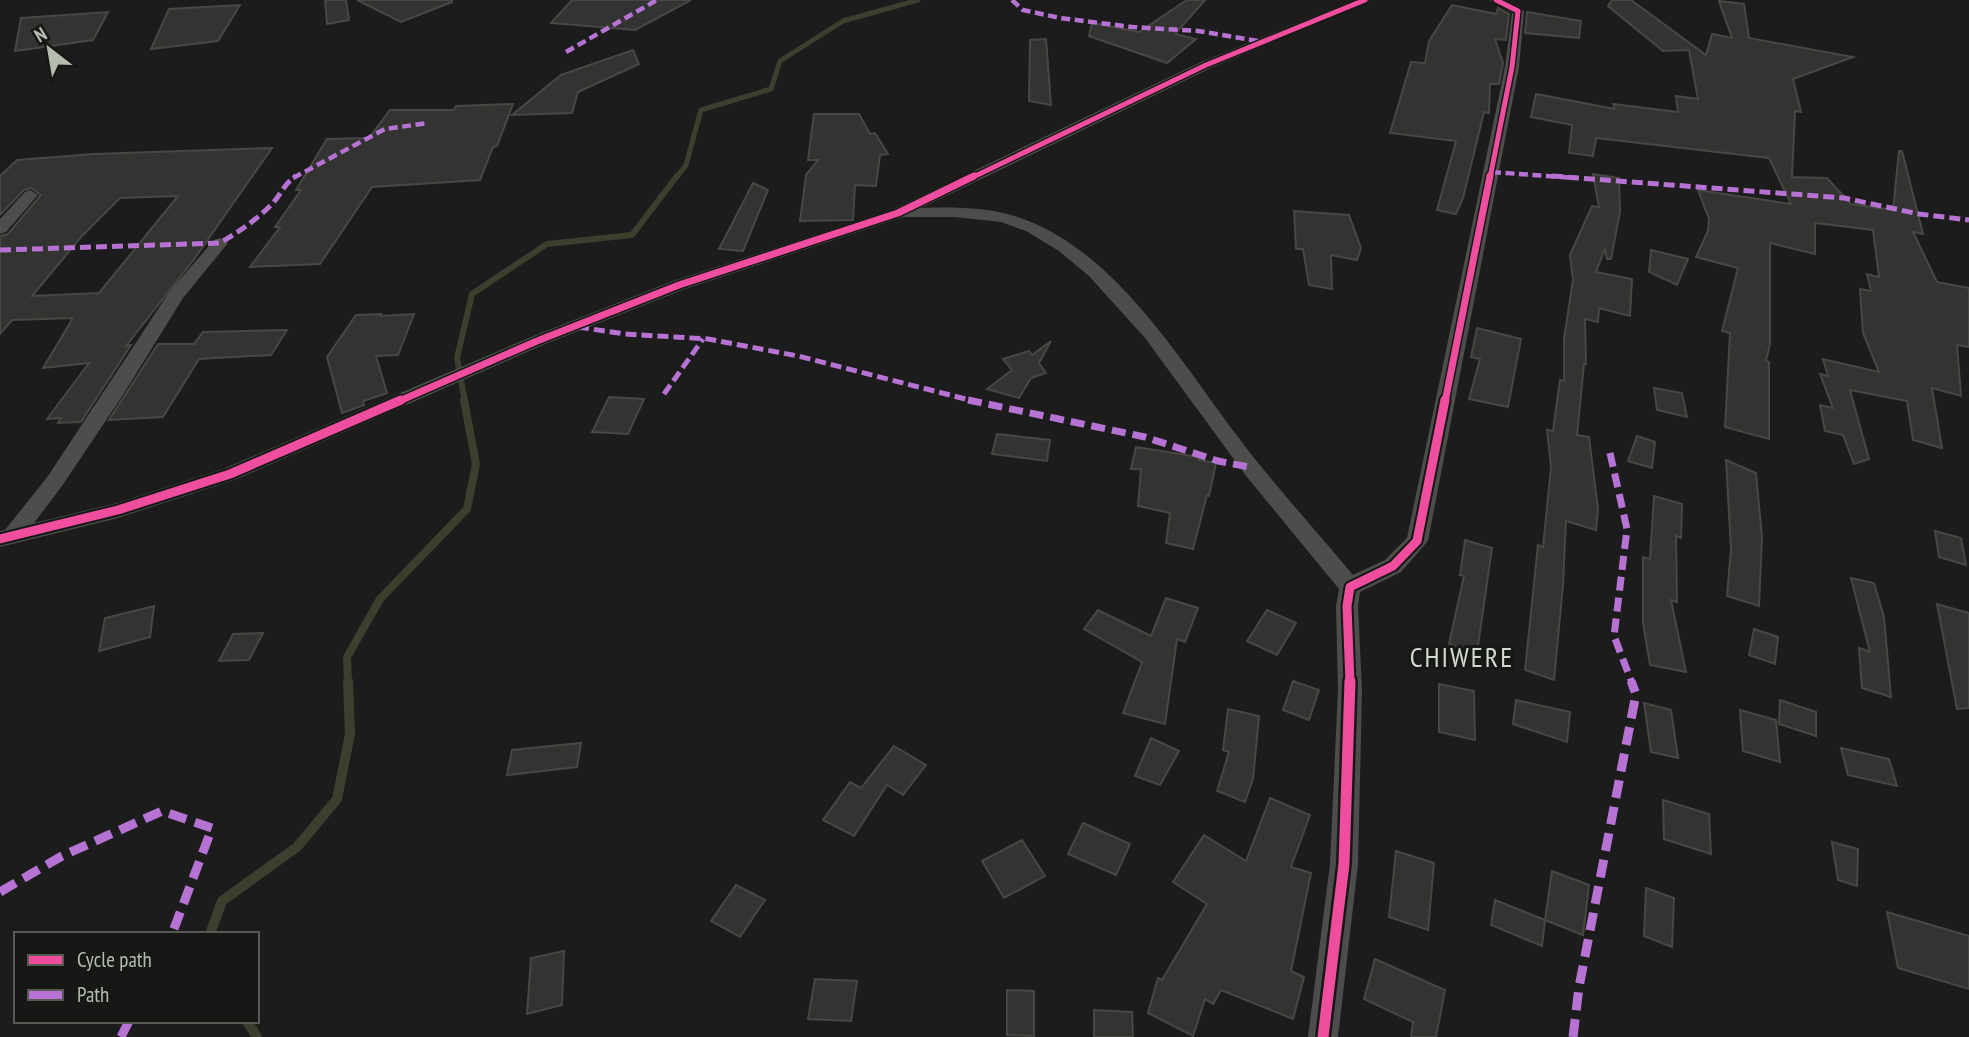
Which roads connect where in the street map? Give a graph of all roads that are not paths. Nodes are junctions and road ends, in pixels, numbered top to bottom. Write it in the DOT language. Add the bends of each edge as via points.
graph roads {
  1 [pos="1365,0"];
  2 [pos="1496,0"];
  3 [pos="30,195"];
  4 [pos="898,213"];
  5 [pos="0,229"];
  6 [pos="219,243"];
  7 [pos="6,538"];
  8 [pos="1350,587"];
  9 [pos="1323,1037"];
  1 -- 4 [label="street" via="1206,65"];
  2 -- 8 [label="street" via="1518,11 1512,67 1417,541 1393,566"];
  3 -- 5 [label="street"];
  4 -- 7 [label="street" via="679,285 230,474 118,510"];
  4 -- 8 [label="street" via="1009,219 1056,241 1086,264 1138,318 1249,467"];
  6 -- 7 [label="street" via="176,295 55,481"];
  8 -- 9 [label="street" via="1344,864"];
}
